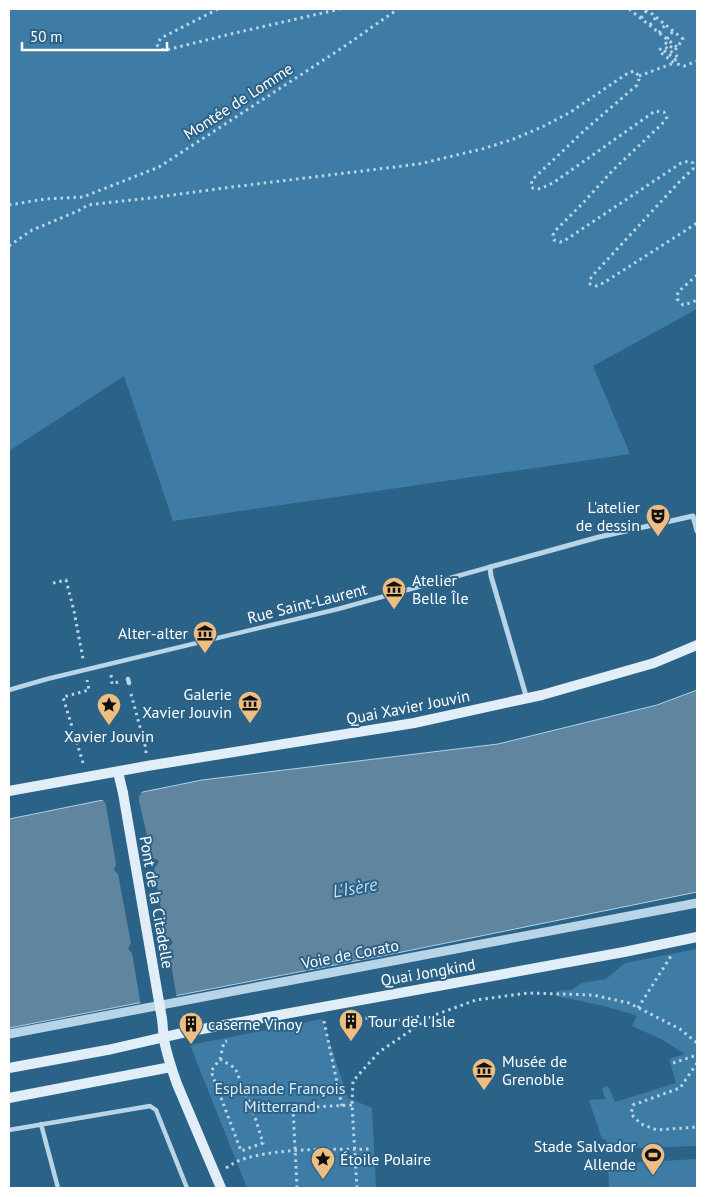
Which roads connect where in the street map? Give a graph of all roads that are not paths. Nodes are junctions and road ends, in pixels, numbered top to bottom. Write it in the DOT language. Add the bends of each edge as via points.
graph roads {
  1 [pos="695,516"];
  2 [pos="697,531"];
  3 [pos="490,567"];
  4 [pos="697,645"];
  5 [pos="9,690"];
  6 [pos="527,699"];
  7 [pos="118,772"];
  8 [pos="9,791"];
  9 [pos="697,903"];
  10 [pos="697,936"];
  11 [pos="9,1034"];
  12 [pos="164,1037"];
  13 [pos="171,1067"];
  14 [pos="9,1068"];
  15 [pos="9,1098"];
  16 [pos="41,1124"];
  17 [pos="9,1130"];
  18 [pos="58,1188"];
  19 [pos="186,1188"];
  20 [pos="221,1188"];
  1 -- 2 [label="street"];
  1 -- 3 [label="street, Rue Saint-Laurent" via="599,536"];
  3 -- 5 [label="street, Rue Saint-Laurent" via="338,609"];
  3 -- 6 [label="street"];
  4 -- 6 [label="main road, Quai Xavier Jouvin" via="654,663"];
  6 -- 7 [label="main road, Quai Xavier Jouvin" via="414,723"];
  7 -- 8 [label="main road, Quai Xavier Jouvin"];
  7 -- 12 [label="main road, Pont de la Citadelle, bridge"];
  9 -- 11 [label="street, Voie de Corato"];
  10 -- 12 [label="main road, Quai Jongkind"];
  12 -- 13 [label="main road, Pont de la Citadelle"];
  12 -- 14 [label="main road, Quai Jongkind"];
  13 -- 15 [label="main road"];
  13 -- 20 [label="main road, Pont de la Citadelle"];
  16 -- 17 [label="street"];
  16 -- 18 [label="street"];
  16 -- 19 [label="street" via="150,1106 156,1110"];
}
